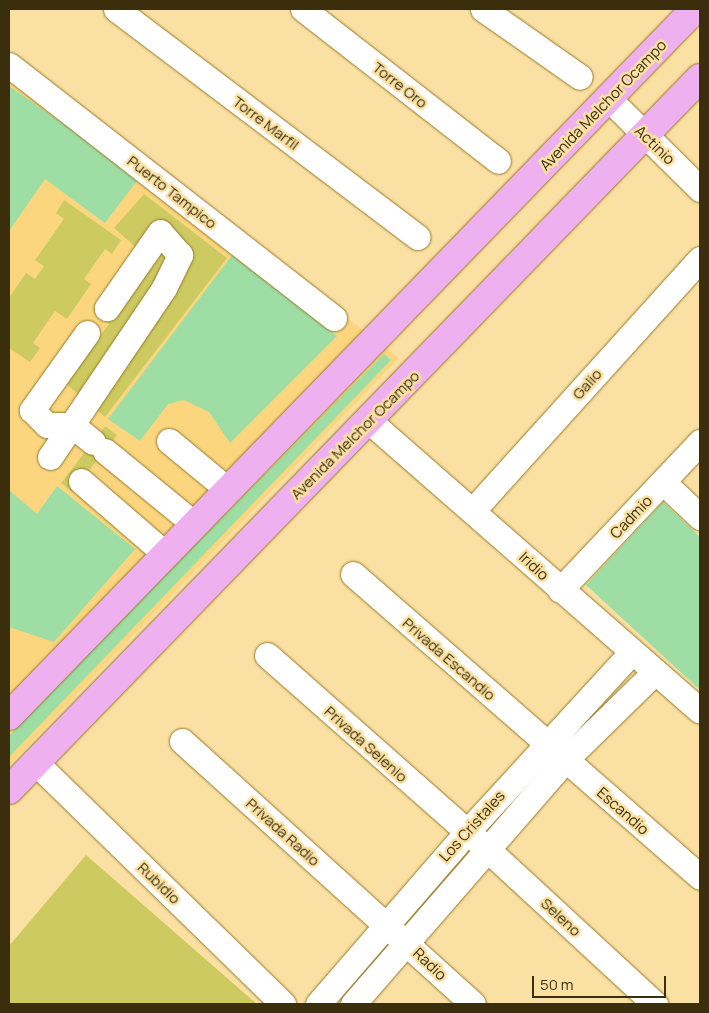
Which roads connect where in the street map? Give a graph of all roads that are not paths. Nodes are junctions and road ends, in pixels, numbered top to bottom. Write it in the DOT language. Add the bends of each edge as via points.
graph roads {
  1 [pos="303,9"];
  2 [pos="483,9"];
  3 [pos="695,9"];
  4 [pos="130,13"];
  5 [pos="9,65"];
  6 [pos="580,77"];
  7 [pos="700,78"];
  8 [pos="610,100"];
  9 [pos="647,137"];
  10 [pos="498,162"];
  11 [pos="700,189"];
  12 [pos="417,238"];
  13 [pos="700,259"];
  14 [pos="107,308"];
  15 [pos="334,318"];
  16 [pos="87,333"];
  17 [pos="368,420"];
  18 [pos="59,425"];
  19 [pos="169,441"];
  20 [pos="700,442"];
  21 [pos="664,483"];
  22 [pos="227,489"];
  23 [pos="474,510"];
  24 [pos="700,517"];
  25 [pos="193,523"];
  26 [pos="164,554"];
  27 [pos="353,574"];
  28 [pos="560,590"];
  29 [pos="632,652"];
  30 [pos="267,655"];
  31 [pos="655,672"];
  32 [pos="700,712"];
  33 [pos="9,716"];
  34 [pos="182,740"];
  35 [pos="546,744"];
  36 [pos="565,760"];
  37 [pos="34,761"];
  38 [pos="9,790"];
  39 [pos="466,833"];
  40 [pos="487,849"];
  41 [pos="700,877"];
  42 [pos="385,924"];
  43 [pos="407,942"];
  44 [pos="283,1004"];
  45 [pos="318,1004"];
  46 [pos="353,1004"];
  47 [pos="473,1004"];
  48 [pos="655,1004"];
  1 -- 10 [label="street, Torre Oro"];
  2 -- 6 [label="street"];
  3 -- 8 [label="main road, Avenida Melchor Ocampo"];
  4 -- 12 [label="street, Torre Marfil"];
  5 -- 15 [label="street, Puerto Tampico"];
  7 -- 9 [label="main road, Avenida Melchor Ocampo"];
  8 -- 9 [label="street, Actinio"];
  8 -- 22 [label="main road, Avenida Melchor Ocampo"];
  9 -- 11 [label="street, Actinio"];
  9 -- 17 [label="main road, Avenida Melchor Ocampo"];
  13 -- 23 [label="street, Galio"];
  14 -- 18 [label="street" via="160,232 180,255 164,288"];
  16 -- 18 [label="street" via="34,405 33,412"];
  17 -- 23 [label="street, Iridio"];
  17 -- 37 [label="main road, Avenida Melchor Ocampo"];
  18 -- 25 [label="street" via="99,446"];
  18 -- 26 [label="street" via="67,470"];
  19 -- 22 [label="street"];
  20 -- 21 [label="street, Cadmio"];
  21 -- 24 [label="street"];
  21 -- 28 [label="street, Cadmio"];
  22 -- 25 [label="main road, Avenida Melchor Ocampo"];
  23 -- 28 [label="street, Iridio"];
  25 -- 26 [label="main road, Avenida Melchor Ocampo"];
  26 -- 33 [label="main road, Avenida Melchor Ocampo"];
  27 -- 35 [label="street, Privada Escandio"];
  28 -- 29 [label="street, Iridio"];
  29 -- 31 [label="street, Iridio"];
  29 -- 35 [label="street, Los Cristales"];
  30 -- 39 [label="street, Privada Selenio"];
  31 -- 32 [label="street, Iridio"];
  31 -- 36 [label="street, Los Cristales"];
  34 -- 42 [label="street, Privada Radio"];
  35 -- 36 [label="street, Escandio"];
  35 -- 39 [label="street, Los Cristales"];
  36 -- 40 [label="street, Los Cristales"];
  36 -- 41 [label="street, Escandio"];
  37 -- 38 [label="main road, Avenida Melchor Ocampo"];
  37 -- 44 [label="street, Rubidio"];
  39 -- 40 [label="street, Seleno"];
  39 -- 42 [label="street, Los Cristales"];
  40 -- 43 [label="street, Los Cristales"];
  40 -- 48 [label="street, Seleno"];
  42 -- 43 [label="street, Radio"];
  42 -- 45 [label="street, Los Cristales"];
  43 -- 46 [label="street, Los Cristales"];
  43 -- 47 [label="street, Radio"];
}
